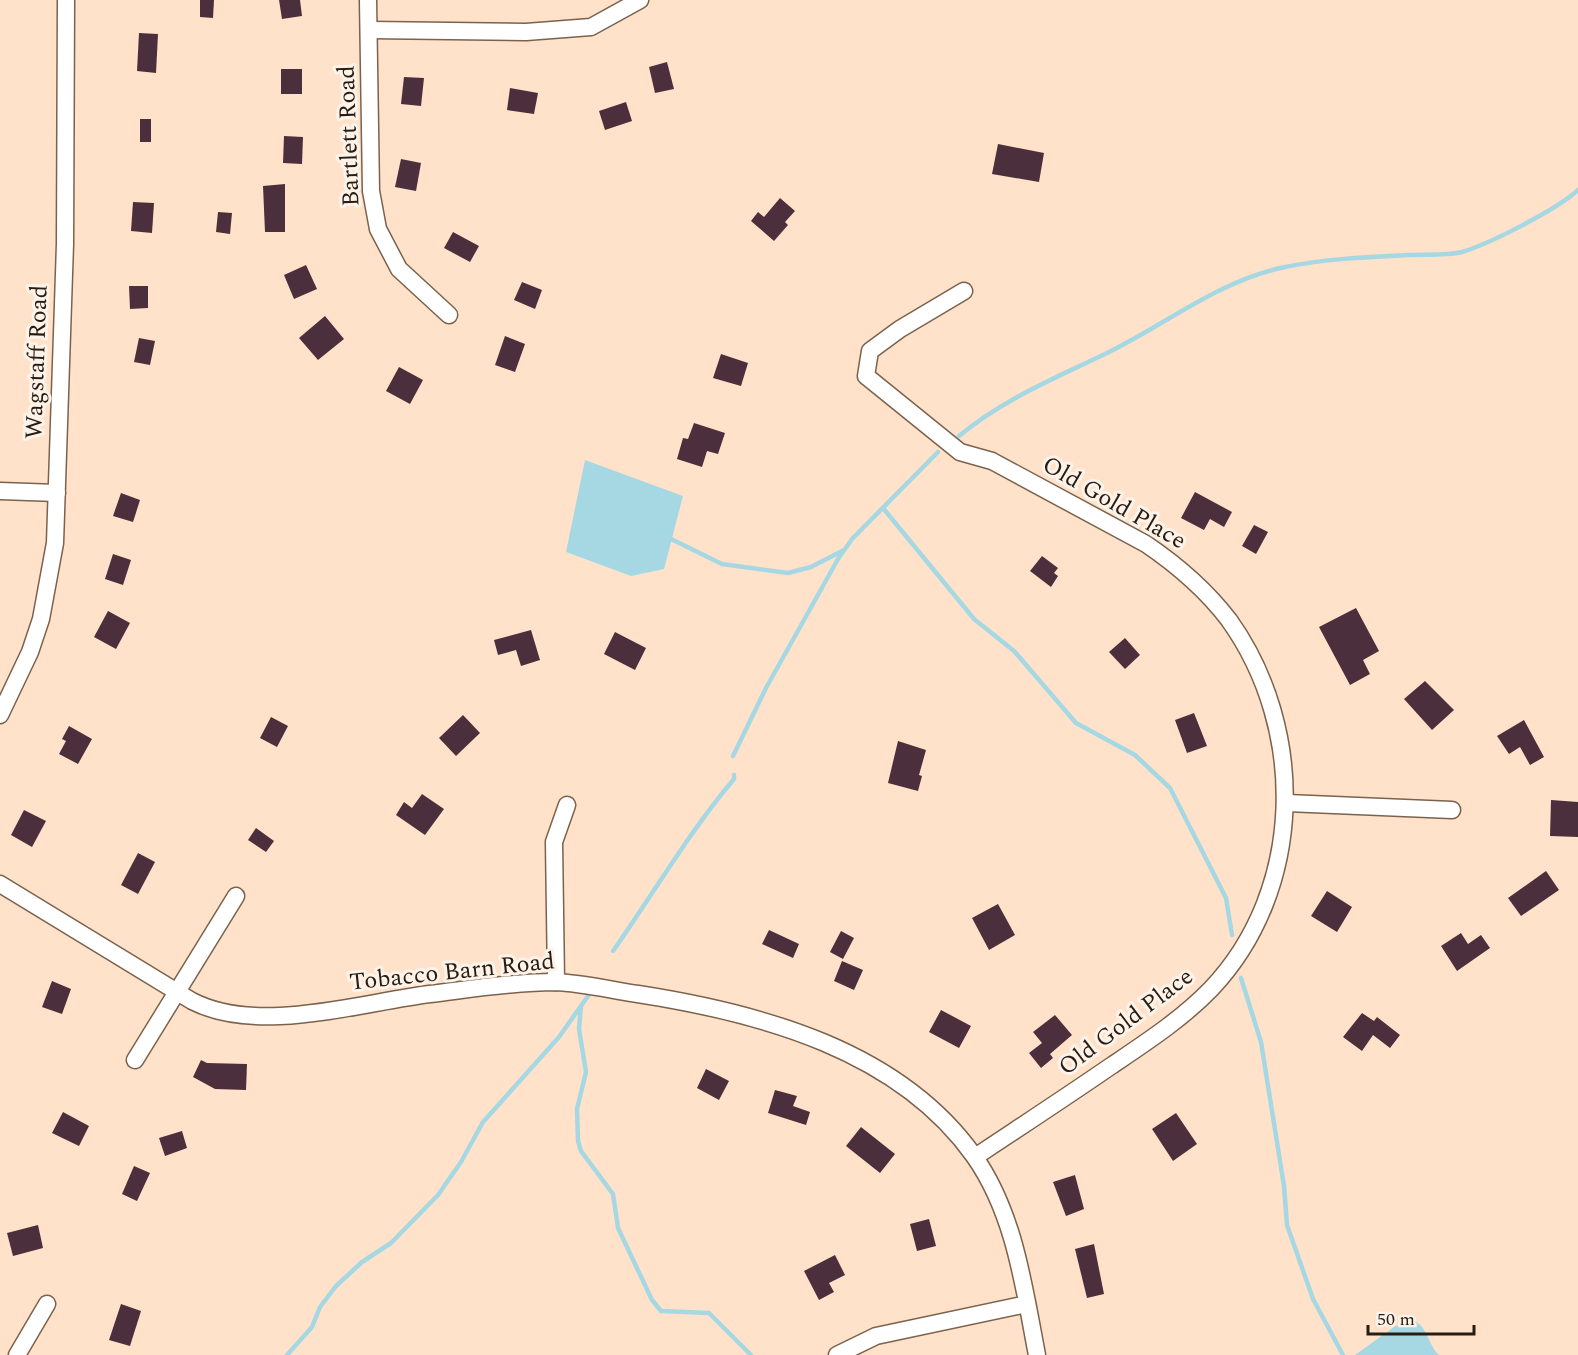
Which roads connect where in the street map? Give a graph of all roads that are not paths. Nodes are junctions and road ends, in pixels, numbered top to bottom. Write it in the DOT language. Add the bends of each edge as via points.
graph roads {
  1 [pos="66,0"];
  2 [pos="368,0"];
  3 [pos="640,0"];
  4 [pos="370,30"];
  5 [pos="964,291"];
  6 [pos="449,315"];
  7 [pos="0,491"];
  8 [pos="57,493"];
  9 [pos="0,715"];
  10 [pos="1287,803"];
  11 [pos="567,805"];
  12 [pos="1452,810"];
  13 [pos="0,884"];
  14 [pos="236,896"];
  15 [pos="556,982"];
  16 [pos="177,992"];
  17 [pos="135,1060"];
  18 [pos="975,1157"];
  19 [pos="47,1304"];
  20 [pos="1027,1304"];
  21 [pos="17,1355"];
  22 [pos="837,1355"];
  23 [pos="1037,1355"];
  1 -- 8 [label="street, Wagstaff Road" via="65,244"];
  2 -- 4 [label="street, Bartlett Road"];
  3 -- 4 [label="street" via="591,27 526,32"];
  4 -- 6 [label="street, Bartlett Road" via="371,191 378,229 399,268"];
  5 -- 10 [label="street, Old Gold Place" via="870,351 866,376 960,452 992,461 1146,544 1206,594 1242,640 1268,694 1280,740"];
  7 -- 8 [label="street"];
  8 -- 9 [label="street, Wagstaff Road" via="54,543 41,619"];
  10 -- 12 [label="street"];
  10 -- 18 [label="street, Old Gold Place" via="1273,879 1263,906 1251,933 1212,988 1155,1036"];
  11 -- 15 [label="street" via="554,842"];
  13 -- 16 [label="street, Tobacco Barn Road"];
  14 -- 16 [label="street"];
  15 -- 16 [label="street, Tobacco Barn Road" via="504,985 267,1016 207,1009"];
  15 -- 18 [label="street, Tobacco Barn Road" via="728,1012 809,1037 865,1062 915,1093"];
  16 -- 17 [label="street"];
  18 -- 20 [label="street, Tobacco Barn Road" via="1009,1227"];
  19 -- 21 [label="street"];
  20 -- 22 [label="street" via="876,1336"];
  20 -- 23 [label="street, Tobacco Barn Road"];
}
